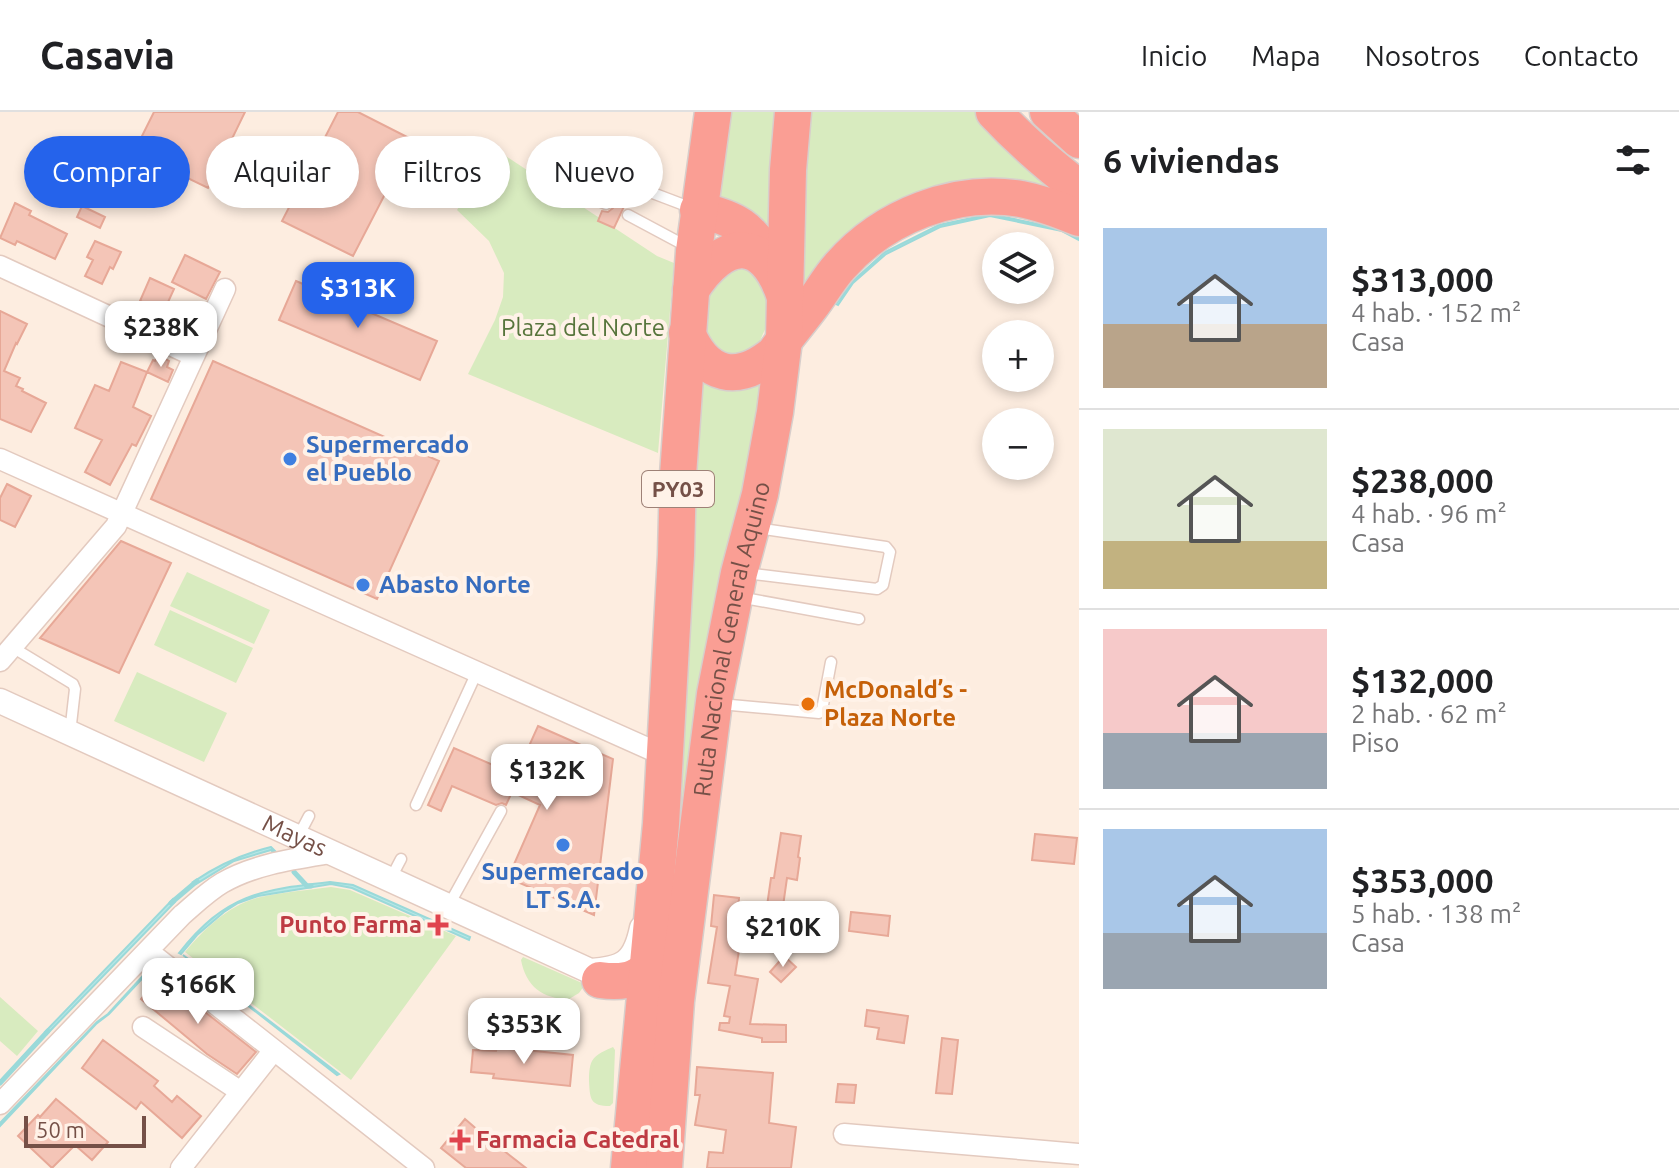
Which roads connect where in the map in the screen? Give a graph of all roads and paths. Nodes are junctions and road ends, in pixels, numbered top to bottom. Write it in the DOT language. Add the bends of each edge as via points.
graph roads {
  1 [pos="713,112"];
  2 [pos="793,112"];
  3 [pos="994,112"];
  4 [pos="1048,112"];
  5 [pos="1079,140"];
  6 [pos="1079,188"];
  7 [pos="663,197"];
  8 [pos="698,210"];
  9 [pos="628,215"];
  10 [pos="1079,218"];
  11 [pos="694,251"];
  12 [pos="0,266"];
  13 [pos="779,282"];
  14 [pos="225,289"];
  15 [pos="691,290"];
  16 [pos="687,333"];
  17 [pos="784,340"];
  18 [pos="194,356"];
  19 [pos="0,459"];
  20 [pos="122,513"];
  21 [pos="751,527"];
  22 [pos="736,584"];
  23 [pos="859,619"];
  24 [pos="6,654"];
  25 [pos="831,662"];
  26 [pos="477,672"];
  27 [pos="0,701"];
  28 [pos="714,703"];
  29 [pos="70,733"];
  30 [pos="665,756"];
  31 [pos="416,805"];
  32 [pos="501,811"];
  33 [pos="331,853"];
  34 [pos="692,883"];
  35 [pos="654,899"];
  36 [pos="448,906"];
  37 [pos="148,951"];
  38 [pos="648,970"];
  39 [pos="595,976"];
  40 [pos="143,1027"];
  41 [pos="274,1050"];
  42 [pos="241,1092"];
  43 [pos="636,1092"];
  44 [pos="0,1104"];
  45 [pos="669,1114"];
  46 [pos="844,1134"];
  47 [pos="1079,1154"];
  48 [pos="629,1165"];
  49 [pos="181,1168"];
  50 [pos="424,1168"];
  51 [pos="664,1168"];
  52 [pos="671,1168"];
  1 -- 8 [label="highway, Ruta Nacional General Aquino / PY03"];
  2 -- 13 [label="highway, Ruta Nacional General Aquino"];
  3 -- 6 [label="highway"];
  4 -- 5 [label="highway"];
  7 -- 8 [label="lane"];
  8 -- 11 [label="highway, Ruta Nacional General Aquino / PY03"];
  8 -- 13 [label="highway" via="736,221 758,242"];
  9 -- 11 [label="lane"];
  10 -- 17 [label="highway" via="1018,199 980,198 918,211 856,250"];
  11 -- 15 [label="highway, Ruta Nacional General Aquino / PY03"];
  12 -- 18 [label="street"];
  13 -- 15 [label="highway" via="757,254 731,251 706,268"];
  13 -- 17 [label="highway, Ruta Nacional General Aquino"];
  14 -- 18 [label="street"];
  15 -- 16 [label="highway, Ruta Nacional General Aquino / PY03"];
  16 -- 17 [label="highway" via="694,349 722,372 760,365"];
  16 -- 30 [label="highway, Ruta Nacional General Aquino / PY03"];
  17 -- 21 [label="highway, Ruta Nacional General Aquino"];
  18 -- 20 [label="street"];
  19 -- 20 [label="street"];
  20 -- 24 [label="street"];
  20 -- 26 [label="street"];
  21 -- 22 [label="highway, Ruta Nacional General Aquino"];
  21 -- 22 [label="lane" via="886,547 890,552 883,585 877,589"];
  22 -- 23 [label="lane"];
  22 -- 28 [label="highway, Ruta Nacional General Aquino"];
  24 -- 29 [label="lane" via="71,681 75,689"];
  25 -- 28 [label="lane" via="820,713"];
  26 -- 30 [label="street"];
  26 -- 31 [label="lane"];
  27 -- 29 [label="street, Mayas"];
  28 -- 34 [label="highway, Ruta Nacional General Aquino"];
  29 -- 33 [label="street, Mayas" via="303,827"];
  30 -- 35 [label="highway, Ruta Nacional General Aquino / PY03"];
  32 -- 36 [label="lane"];
  33 -- 36 [label="street, Mayas" via="396,869"];
  33 -- 37 [label="street" via="268,864 222,883"];
  34 -- 38 [label="highway" via="680,900 666,945"];
  34 -- 45 [label="highway, Ruta Nacional General Aquino" via="676,1001"];
  35 -- 38 [label="highway, Ruta Nacional General Aquino / PY03"];
  35 -- 39 [label="street" via="634,952 626,962"];
  36 -- 39 [label="street, Mayas"];
  37 -- 41 [label="street"];
  37 -- 44 [label="street"];
  38 -- 39 [label="highway" via="617,982"];
  38 -- 43 [label="highway, Ruta Nacional General Aquino / PY03"];
  39 -- 43 [label="highway" via="624,1011 627,1066"];
  40 -- 42 [label="street"];
  41 -- 42 [label="street"];
  41 -- 50 [label="street"];
  42 -- 49 [label="street"];
  43 -- 48 [label="highway, Ruta Nacional General Aquino / PY03"];
  45 -- 51 [label="highway, Ruta Nacional General Aquino"];
  45 -- 52 [label="highway"];
  46 -- 47 [label="street"];
}
